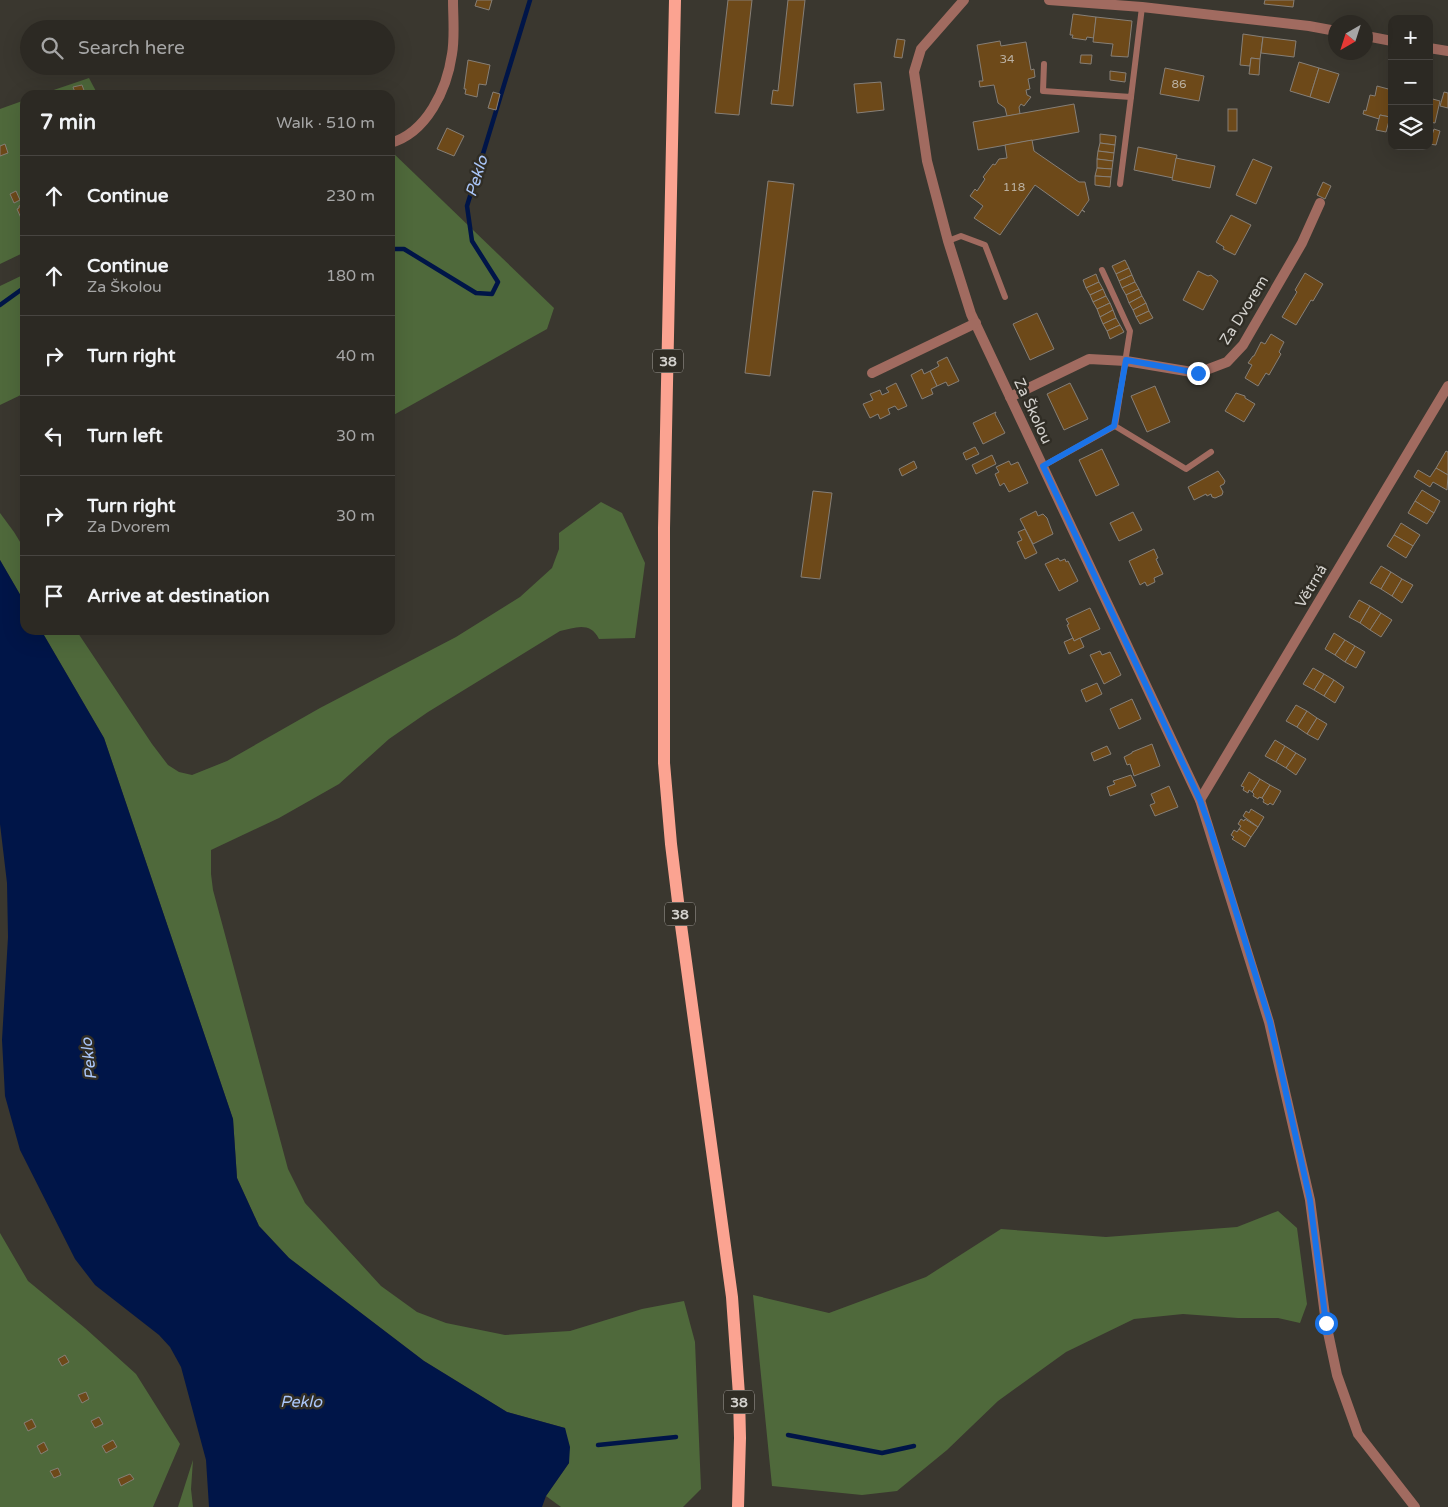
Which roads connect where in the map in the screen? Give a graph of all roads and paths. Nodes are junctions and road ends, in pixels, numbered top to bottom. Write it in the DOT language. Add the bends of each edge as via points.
graph roads {
  1 [pos="452,0"];
  2 [pos="674,0"];
  3 [pos="964,0"];
  4 [pos="1049,0"];
  5 [pos="1055,0"];
  6 [pos="1142,7"];
  7 [pos="1328,30"];
  8 [pos="1373,37"];
  9 [pos="1388,40"];
  10 [pos="1433,49"];
  11 [pos="1448,51"];
  12 [pos="1044,64"];
  13 [pos="1131,97"];
  14 [pos="395,142"];
  15 [pos="1120,184"];
  16 [pos="1320,204"];
  17 [pos="948,241"];
  18 [pos="1102,270"];
  19 [pos="1005,297"];
  20 [pos="976,323"];
  21 [pos="1126,360"];
  22 [pos="872,373"];
  23 [pos="1448,386"];
  24 [pos="1010,397"];
  25 [pos="1114,426"];
  26 [pos="1210,452"];
  27 [pos="1043,466"];
  28 [pos="1200,800"];
  29 [pos="738,1507"];
  30 [pos="1415,1507"];
  1 -- 14 [label="street" via="452,52 440,97 411,133"];
  2 -- 29 [label="main road, 38" via="664,528 664,763 671,844 732,1297 739,1395"];
  3 -- 17 [label="street, Za Školou" via="921,49 914,72 927,161"];
  4 -- 5 [label="street"];
  5 -- 6 [label="street"];
  6 -- 7 [label="street"];
  6 -- 13 [label="lane"];
  8 -- 9 [label="street"];
  10 -- 11 [label="street"];
  12 -- 13 [label="lane" via="1043,91"];
  13 -- 15 [label="lane"];
  16 -- 21 [label="street, Za Dvorem" via="1302,243 1243,345 1227,362 1198,373"];
  17 -- 19 [label="lane" via="961,236 985,245"];
  17 -- 20 [label="street, Za Školou"];
  18 -- 21 [label="lane" via="1130,331"];
  20 -- 22 [label="street"];
  20 -- 24 [label="street, Za Školou"];
  21 -- 24 [label="street, Za Dvorem" via="1089,359"];
  21 -- 25 [label="lane"];
  23 -- 28 [label="street, Větrná"];
  24 -- 27 [label="street, Za Školou"];
  25 -- 26 [label="lane" via="1186,469"];
  25 -- 27 [label="lane"];
  27 -- 28 [label="street, Za Školou"];
  28 -- 30 [label="street, Za Školou" via="1270,1022 1310,1200 1326,1323 1337,1375 1358,1434"];
}
